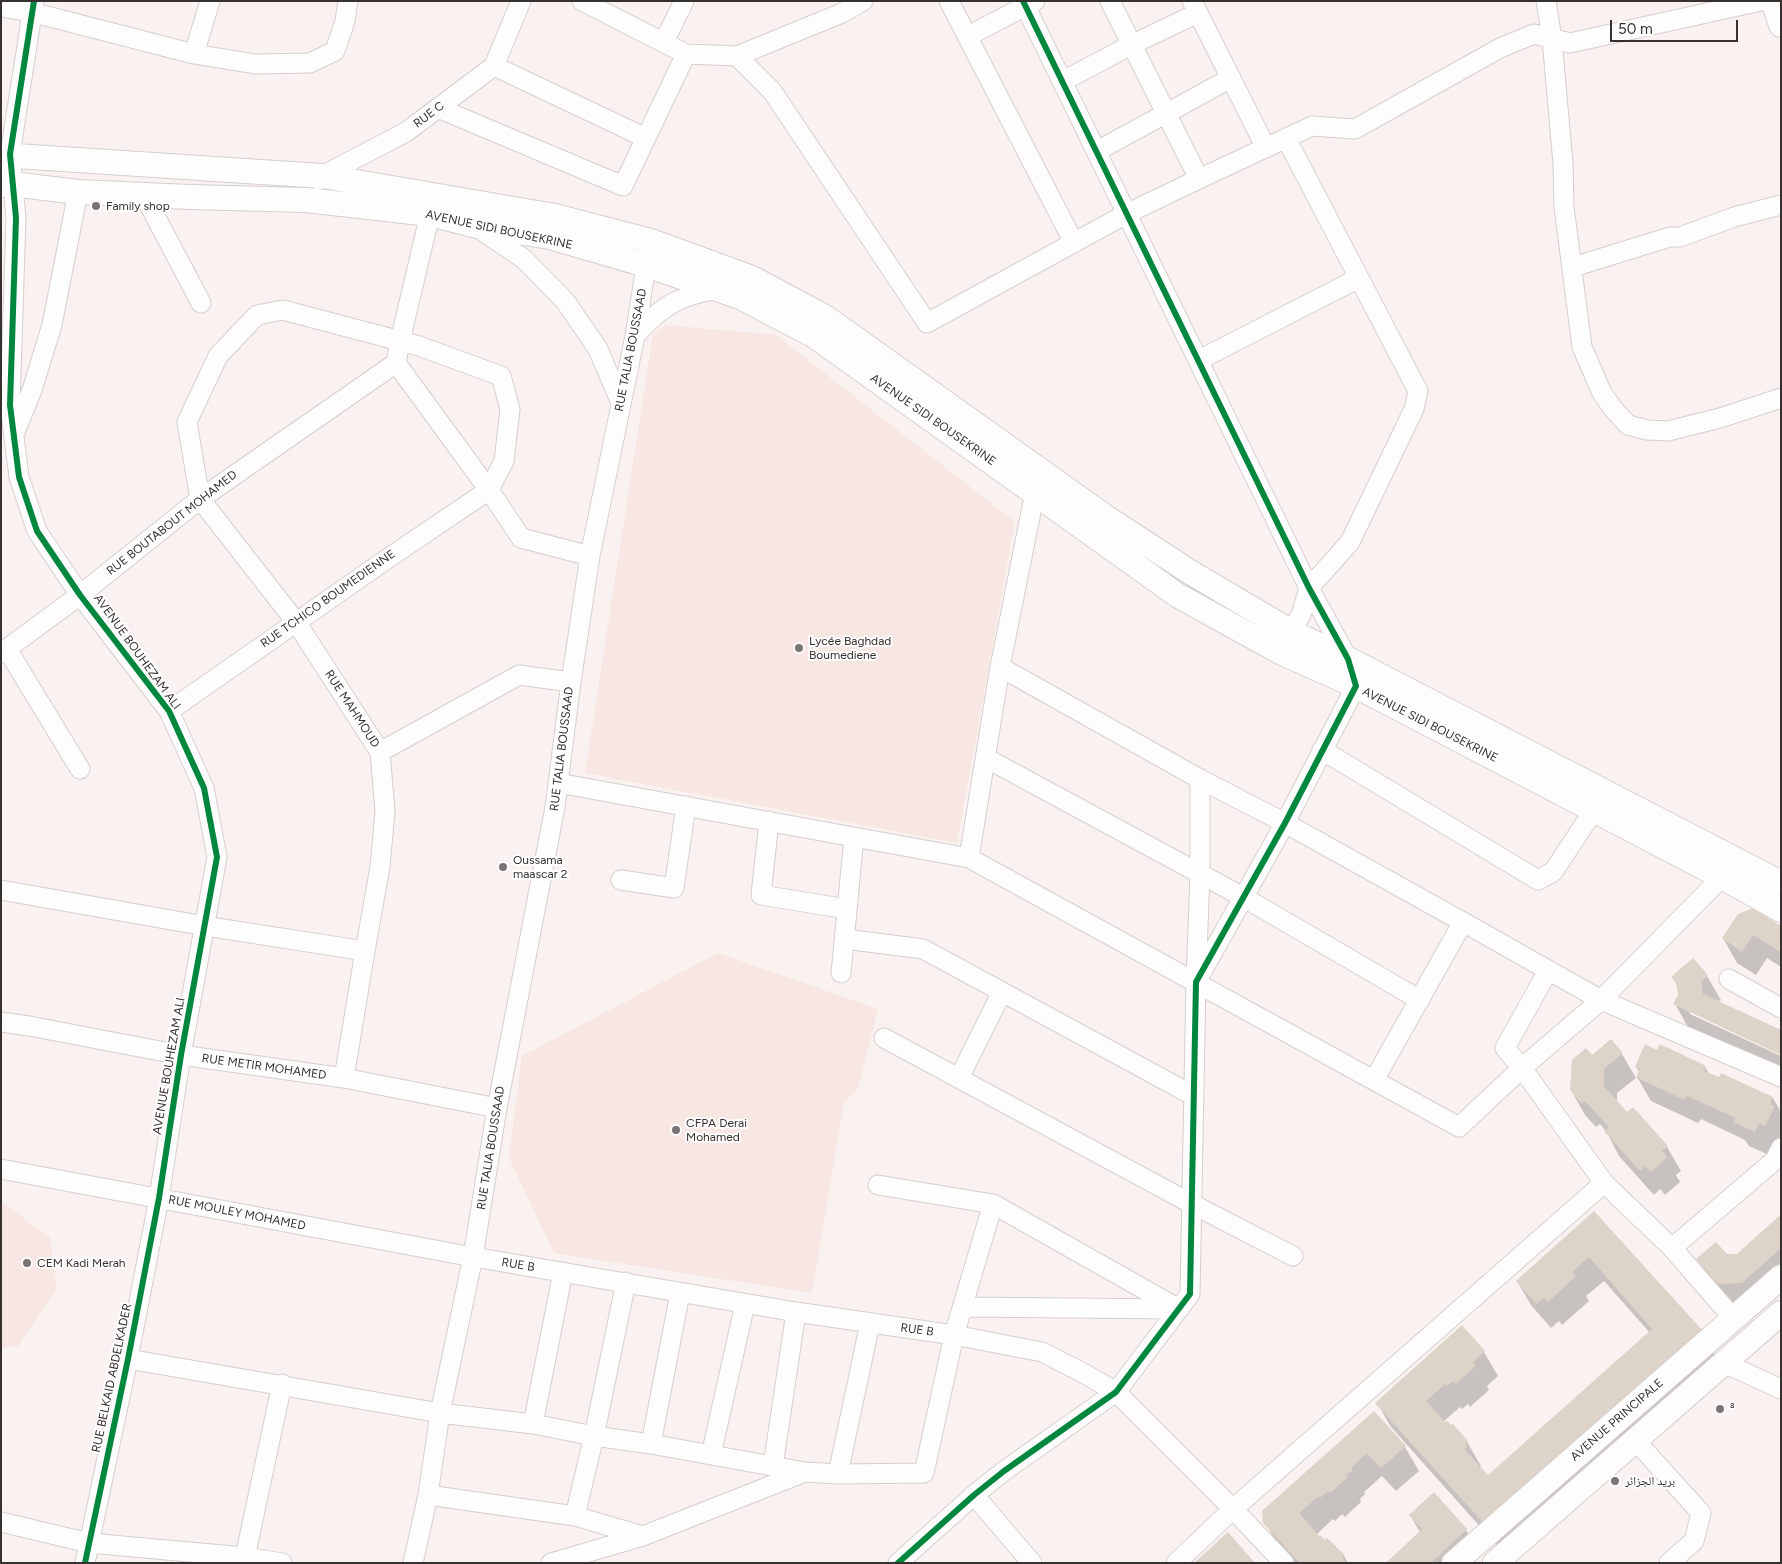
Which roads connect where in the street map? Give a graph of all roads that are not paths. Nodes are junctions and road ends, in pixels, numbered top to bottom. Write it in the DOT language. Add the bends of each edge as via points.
graph roads {
  1 [pos="210,1"];
  2 [pos="348,1"];
  3 [pos="521,1"];
  4 [pos="582,1"];
  5 [pos="684,1"];
  6 [pos="863,1"];
  7 [pos="948,1"];
  8 [pos="1110,1"];
  9 [pos="1546,1"];
  10 [pos="1761,1"];
  11 [pos="1773,1"];
  12 [pos="1028,3"];
  13 [pos="1,7"];
  14 [pos="32,7"];
  15 [pos="1195,7"];
  16 [pos="1781,25"];
  17 [pos="968,36"];
  18 [pos="1552,40"];
  19 [pos="664,42"];
  20 [pos="1131,45"];
  21 [pos="194,54"];
  22 [pos="686,54"];
  23 [pos="738,56"];
  24 [pos="494,66"];
  25 [pos="1231,78"];
  26 [pos="1063,81"];
  27 [pos="438,108"];
  28 [pos="1166,114"];
  29 [pos="646,138"];
  30 [pos="1286,138"];
  31 [pos="1266,148"];
  32 [pos="1097,151"];
  33 [pos="6,154"];
  34 [pos="322,176"];
  35 [pos="1199,179"];
  36 [pos="7,184"];
  37 [pos="78,192"];
  38 [pos="144,194"];
  39 [pos="306,200"];
  40 [pos="1781,205"];
  41 [pos="430,214"];
  42 [pos="1128,214"];
  43 [pos="476,226"];
  44 [pos="651,241"];
  45 [pos="1074,243"];
  46 [pos="646,265"];
  47 [pos="1573,268"];
  48 [pos="1359,278"];
  49 [pos="718,289"];
  50 [pos="201,303"];
  51 [pos="635,336"];
  52 [pos="400,340"];
  53 [pos="1199,360"];
  54 [pos="396,363"];
  55 [pos="1781,398"];
  56 [pos="621,403"];
  57 [pos="14,434"];
  58 [pos="490,490"];
  59 [pos="1035,492"];
  60 [pos="200,498"];
  61 [pos="590,556"];
  62 [pos="1309,588"];
  63 [pos="80,595"];
  64 [pos="296,622"];
  65 [pos="1290,631"];
  66 [pos="4,651"];
  67 [pos="1348,659"];
  68 [pos="1000,667"];
  69 [pos="570,682"];
  70 [pos="1356,686"];
  71 [pos="169,711"];
  72 [pos="1322,750"];
  73 [pos="380,752"];
  74 [pos="986,758"];
  75 [pos="80,768"];
  76 [pos="1200,779"];
  77 [pos="558,783"];
  78 [pos="686,806"];
  79 [pos="1594,810"];
  80 [pos="769,821"];
  81 [pos="1285,823"];
  82 [pos="854,837"];
  83 [pos="969,858"];
  84 [pos="1200,874"];
  85 [pos="1722,877"];
  86 [pos="621,880"];
  87 [pos="1781,884"];
  88 [pos="1,890"];
  89 [pos="1243,898"];
  90 [pos="847,909"];
  91 [pos="1781,910"];
  92 [pos="1463,922"];
  93 [pos="205,926"];
  94 [pos="845,938"];
  95 [pos="364,951"];
  96 [pos="1548,970"];
  97 [pos="842,974"];
  98 [pos="1729,979"];
  99 [pos="1196,982"];
  100 [pos="1002,992"];
  101 [pos="1420,1000"];
  102 [pos="1601,1000"];
  103 [pos="1781,1008"];
  104 [pos="1,1022"];
  105 [pos="884,1038"];
  106 [pos="181,1056"];
  107 [pos="1522,1068"];
  108 [pos="1781,1077"];
  109 [pos="344,1078"];
  110 [pos="959,1078"];
  111 [pos="1374,1080"];
  112 [pos="1194,1096"];
  113 [pos="497,1108"];
  114 [pos="1781,1148"];
  115 [pos="1,1169"];
  116 [pos="1604,1183"];
  117 [pos="878,1185"];
  118 [pos="159,1198"];
  119 [pos="992,1204"];
  120 [pos="1192,1204"];
  121 [pos="1672,1248"];
  122 [pos="1293,1256"];
  123 [pos="473,1257"];
  124 [pos="563,1272"];
  125 [pos="1781,1277"];
  126 [pos="626,1282"];
  127 [pos="680,1293"];
  128 [pos="745,1304"];
  129 [pos="962,1307"];
  130 [pos="1179,1308"];
  131 [pos="796,1312"];
  132 [pos="1781,1313"];
  133 [pos="1733,1318"];
  134 [pos="870,1324"];
  135 [pos="954,1335"];
  136 [pos="128,1359"];
  137 [pos="1724,1363"];
  138 [pos="282,1384"];
  139 [pos="1781,1389"];
  140 [pos="1116,1392"];
  141 [pos="440,1413"];
  142 [pos="533,1424"];
  143 [pos="594,1436"];
  144 [pos="1635,1440"];
  145 [pos="651,1444"];
  146 [pos="711,1455"];
  147 [pos="773,1466"];
  148 [pos="805,1472"];
  149 [pos="838,1474"];
  150 [pos="428,1495"];
  151 [pos="974,1495"];
  152 [pos="1233,1509"];
  153 [pos="575,1516"];
  154 [pos="1,1522"];
  155 [pos="643,1536"];
  156 [pos="89,1543"];
  157 [pos="246,1557"];
  158 [pos="85,1563"];
  159 [pos="282,1563"];
  160 [pos="413,1563"];
  161 [pos="551,1563"];
  162 [pos="898,1563"];
  163 [pos="1032,1563"];
  164 [pos="1176,1563"];
  165 [pos="1284,1563"];
  166 [pos="1454,1563"];
  167 [pos="1495,1563"];
  168 [pos="1669,1563"];
  1 -- 21 [label="street"];
  2 -- 21 [label="street" via="335,51 310,64 255,64"];
  3 -- 24 [label="street"];
  4 -- 19 [label="street"];
  5 -- 19 [label="street"];
  6 -- 23 [label="street" via="842,13"];
  7 -- 17 [label="street"];
  8 -- 20 [label="street"];
  9 -- 18 [label="street"];
  10 -- 18 [label="street" via="1570,43"];
  11 -- 16 [label="main road"];
  12 -- 17 [label="street"];
  12 -- 26 [label="street"];
  13 -- 14 [label="street"];
  14 -- 21 [label="street"];
  14 -- 33 [label="street"];
  15 -- 20 [label="street"];
  15 -- 25 [label="street"];
  17 -- 45 [label="street"];
  18 -- 30 [label="street" via="1534,34 1500,48 1355,129 1312,126"];
  18 -- 47 [label="street" via="1564,207"];
  19 -- 22 [label="street"];
  20 -- 26 [label="street"];
  20 -- 28 [label="street"];
  22 -- 23 [label="street"];
  22 -- 29 [label="street"];
  23 -- 45 [label="street" via="772,91 927,323"];
  24 -- 27 [label="street, RUE C"];
  24 -- 29 [label="street"];
  25 -- 28 [label="street"];
  25 -- 31 [label="street"];
  26 -- 32 [label="street"];
  27 -- 29 [label="street" via="623,186"];
  27 -- 34 [label="street, RUE C" via="406,132"];
  28 -- 32 [label="street"];
  28 -- 35 [label="street"];
  30 -- 31 [label="street"];
  30 -- 48 [label="street"];
  31 -- 35 [label="street"];
  32 -- 42 [label="street"];
  33 -- 34 [label="main road"];
  33 -- 36 [label="street"];
  34 -- 39 [label="street, RUE C"];
  34 -- 44 [label="main road" via="555,216"];
  35 -- 42 [label="street"];
  36 -- 37 [label="main road, AVENUE SIDI BOUSEKRINE"];
  36 -- 57 [label="street, AVENUE BOUHEZAM ALI" via="16,218 10,405"];
  37 -- 38 [label="main road, AVENUE SIDI BOUSEKRINE"];
  37 -- 57 [label="street" via="52,325 32,390"];
  38 -- 39 [label="main road, AVENUE SIDI BOUSEKRINE"];
  38 -- 50 [label="street"];
  39 -- 41 [label="main road, AVENUE SIDI BOUSEKRINE"];
  40 -- 47 [label="street"];
  41 -- 43 [label="main road, AVENUE SIDI BOUSEKRINE"];
  41 -- 52 [label="street"];
  42 -- 45 [label="street"];
  42 -- 53 [label="street"];
  43 -- 46 [label="main road, AVENUE SIDI BOUSEKRINE" via="550,238"];
  43 -- 56 [label="street" via="524,259 565,301 598,349"];
  44 -- 46 [label="street, RUE TALIA BOUSSAAD"];
  44 -- 65 [label="main road" via="752,278 825,317 1107,518"];
  46 -- 49 [label="main road, AVENUE SIDI BOUSEKRINE"];
  46 -- 51 [label="street, RUE TALIA BOUSSAAD"];
  47 -- 55 [label="street" via="1582,347 1602,393 1628,425 1668,431"];
  48 -- 53 [label="street"];
  48 -- 62 [label="street" via="1418,391 1414,409 1350,542"];
  49 -- 51 [label="street" via="671,303 651,317"];
  49 -- 59 [label="main road, AVENUE SIDI BOUSEKRINE" via="813,335"];
  51 -- 56 [label="street, RUE TALIA BOUSSAAD"];
  52 -- 54 [label="street"];
  52 -- 58 [label="street" via="501,376 510,409 504,462"];
  52 -- 60 [label="street" via="282,310 257,315 218,356 187,422"];
  53 -- 62 [label="street"];
  54 -- 58 [label="street"];
  54 -- 60 [label="street, RUE BOUTABOUT MOHAMED"];
  56 -- 61 [label="street, RUE TALIA BOUSSAAD"];
  57 -- 63 [label="street, AVENUE BOUHEZAM ALI" via="19,478 37,531"];
  58 -- 61 [label="street" via="521,538"];
  58 -- 64 [label="street, RUE TCHICO BOUMEDIENNE"];
  59 -- 68 [label="street"];
  59 -- 70 [label="main road, AVENUE SIDI BOUSEKRINE" via="1177,596 1282,653"];
  60 -- 63 [label="street, RUE BOUTABOUT MOHAMED"];
  60 -- 64 [label="street, RUE MAHMOUD"];
  61 -- 69 [label="street, RUE TALIA BOUSSAAD"];
  62 -- 65 [label="street" via="1301,615"];
  62 -- 67 [label="street"];
  63 -- 66 [label="street, RUE BOUTABOUT MOHAMED"];
  63 -- 71 [label="street, AVENUE BOUHEZAM ALI"];
  64 -- 71 [label="street, RUE TCHICO BOUMEDIENNE"];
  64 -- 73 [label="street, RUE MAHMOUD"];
  65 -- 67 [label="main road"];
  66 -- 75 [label="street"];
  67 -- 70 [label="street"];
  67 -- 87 [label="main road"];
  68 -- 74 [label="street"];
  68 -- 76 [label="street"];
  69 -- 73 [label="street" via="519,675"];
  69 -- 77 [label="street, RUE TALIA BOUSSAAD"];
  70 -- 72 [label="street"];
  70 -- 79 [label="main road, AVENUE SIDI BOUSEKRINE"];
  71 -- 93 [label="street, AVENUE BOUHEZAM ALI" via="204,788 217,857"];
  72 -- 79 [label="street" via="1538,880 1553,872"];
  72 -- 81 [label="street"];
  73 -- 95 [label="street, RUE MAHMOUD" via="384,810 380,867"];
  74 -- 83 [label="street"];
  74 -- 84 [label="street"];
  76 -- 81 [label="street"];
  76 -- 84 [label="street"];
  77 -- 78 [label="street"];
  77 -- 113 [label="street, RUE TALIA BOUSSAAD"];
  78 -- 80 [label="street"];
  78 -- 86 [label="street" via="674,888"];
  79 -- 85 [label="main road, AVENUE SIDI BOUSEKRINE"];
  80 -- 82 [label="street"];
  80 -- 90 [label="street" via="761,895"];
  81 -- 89 [label="street"];
  81 -- 92 [label="street"];
  82 -- 83 [label="street"];
  82 -- 90 [label="street"];
  83 -- 99 [label="street"];
  84 -- 89 [label="street"];
  84 -- 99 [label="street"];
  85 -- 91 [label="main road, AVENUE SIDI BOUSEKRINE"];
  85 -- 102 [label="street"];
  88 -- 93 [label="street"];
  89 -- 99 [label="street"];
  89 -- 101 [label="street"];
  90 -- 94 [label="street"];
  92 -- 96 [label="street"];
  92 -- 101 [label="street"];
  93 -- 95 [label="street"];
  93 -- 106 [label="street, AVENUE BOUHEZAM ALI"];
  94 -- 97 [label="street"];
  94 -- 100 [label="street" via="923,949"];
  95 -- 109 [label="street, RUE MAHMOUD"];
  96 -- 102 [label="street"];
  96 -- 107 [label="street" via="1505,1048"];
  98 -- 103 [label="street"];
  99 -- 111 [label="street"];
  99 -- 112 [label="street"];
  100 -- 110 [label="street"];
  100 -- 112 [label="street"];
  101 -- 111 [label="street"];
  102 -- 107 [label="street"];
  102 -- 108 [label="street"];
  104 -- 106 [label="street, RUE METIR MOHAMED"];
  105 -- 110 [label="street"];
  106 -- 109 [label="street, RUE METIR MOHAMED"];
  106 -- 118 [label="street, AVENUE BOUHEZAM ALI"];
  107 -- 111 [label="street" via="1459,1127"];
  107 -- 116 [label="street"];
  109 -- 113 [label="street, RUE METIR MOHAMED"];
  110 -- 120 [label="street"];
  112 -- 120 [label="street"];
  113 -- 123 [label="street, RUE TALIA BOUSSAAD"];
  114 -- 121 [label="street" via="1775,1160"];
  115 -- 118 [label="street, RUE MOULEY MOHAMED"];
  116 -- 121 [label="street"];
  116 -- 152 [label="street"];
  117 -- 119 [label="street"];
  118 -- 123 [label="street, RUE MOULEY MOHAMED"];
  118 -- 136 [label="street, RUE BELKAID ABDELKADER"];
  119 -- 129 [label="street"];
  119 -- 130 [label="street"];
  120 -- 122 [label="street"];
  120 -- 130 [label="street" via="1190,1294"];
  121 -- 133 [label="street"];
  123 -- 124 [label="street, RUE B"];
  123 -- 141 [label="street, RUE TALIA BOUSSAAD"];
  124 -- 126 [label="street, RUE B"];
  124 -- 142 [label="street"];
  125 -- 133 [label="main road, AVENUE PRINCIPALE"];
  126 -- 127 [label="street, RUE B"];
  126 -- 143 [label="street"];
  127 -- 128 [label="street, RUE B"];
  127 -- 145 [label="street"];
  128 -- 131 [label="street, RUE B"];
  128 -- 146 [label="street"];
  129 -- 130 [label="street"];
  129 -- 135 [label="street"];
  130 -- 140 [label="street"];
  131 -- 134 [label="street, RUE B"];
  131 -- 147 [label="street"];
  132 -- 137 [label="main road"];
  133 -- 166 [label="main road, AVENUE PRINCIPALE"];
  134 -- 135 [label="street, RUE B"];
  134 -- 149 [label="street"];
  135 -- 140 [label="street, RUE B" via="1042,1352"];
  135 -- 149 [label="street" via="924,1473"];
  136 -- 138 [label="street"];
  136 -- 156 [label="street, RUE BELKAID ABDELKADER"];
  137 -- 139 [label="street"];
  137 -- 144 [label="main road"];
  138 -- 141 [label="street"];
  138 -- 157 [label="street"];
  140 -- 151 [label="street"];
  140 -- 152 [label="street, RUE B"];
  141 -- 142 [label="street"];
  141 -- 150 [label="street, RUE TALIA BOUSSAAD"];
  142 -- 143 [label="street"];
  143 -- 145 [label="street"];
  143 -- 153 [label="street"];
  144 -- 167 [label="main road"];
  144 -- 168 [label="street" via="1701,1513 1694,1541"];
  145 -- 146 [label="street"];
  146 -- 147 [label="street"];
  147 -- 148 [label="street"];
  148 -- 149 [label="street"];
  148 -- 155 [label="street"];
  150 -- 153 [label="street"];
  150 -- 160 [label="street, RUE TALIA BOUSSAAD"];
  151 -- 162 [label="street"];
  151 -- 163 [label="street"];
  152 -- 164 [label="street"];
  152 -- 165 [label="street, RUE B"];
  153 -- 155 [label="street"];
  154 -- 156 [label="street"];
  155 -- 161 [label="street"];
  156 -- 157 [label="street"];
  156 -- 158 [label="street, RUE BELKAID ABDELKADER"];
  157 -- 159 [label="street"];
}
